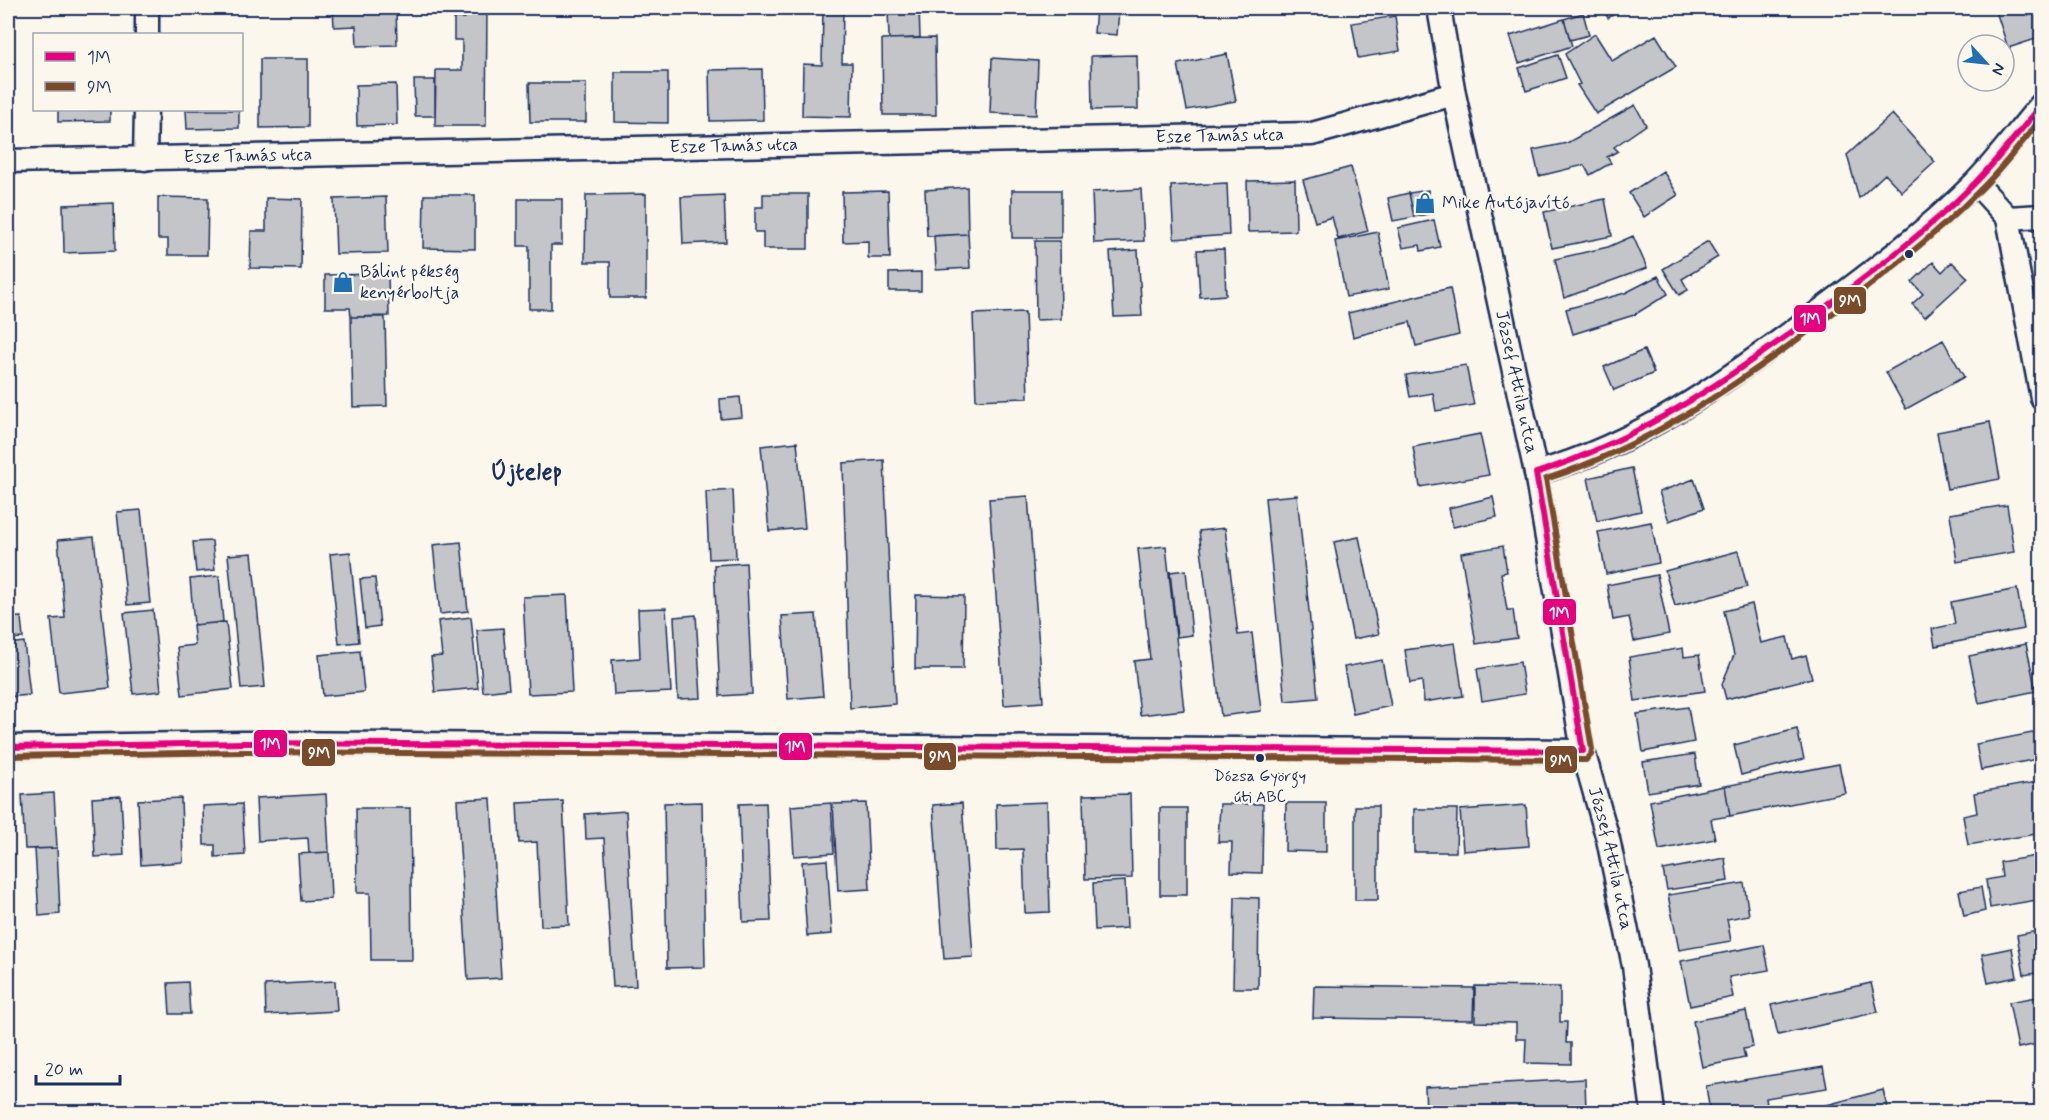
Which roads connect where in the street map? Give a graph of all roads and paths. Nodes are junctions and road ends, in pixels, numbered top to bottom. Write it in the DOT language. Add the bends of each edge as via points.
graph roads {
  1 [pos="147,8"];
  2 [pos="1439,8"];
  3 [pos="147,33"];
  4 [pos="1454,94"];
  5 [pos="2042,104"];
  6 [pos="146,111"];
  7 [pos="146,159"];
  8 [pos="8,161"];
  9 [pos="1976,183"];
  10 [pos="2042,216"];
  11 [pos="2008,218"];
  12 [pos="2042,399"];
  13 [pos="1536,473"];
  14 [pos="8,747"];
  15 [pos="1582,751"];
  16 [pos="1653,1113"];
  1 -- 3 [label="street"];
  2 -- 4 [label="street, József Attila utca"];
  4 -- 7 [label="street, Esze Tamás utca" via="1312,134"];
  4 -- 13 [label="street, József Attila utca"];
  5 -- 9 [label="street"];
  6 -- 7 [label="street"];
  7 -- 8 [label="street, Esze Tamás utca"];
  9 -- 11 [label="street"];
  9 -- 13 [label="street" via="1907,246 1737,373 1665,419 1574,462"];
  10 -- 11 [label="street"];
  11 -- 12 [label="street"];
  13 -- 15 [label="street, József Attila utca"];
  14 -- 15 [label="street" via="255,744"];
  15 -- 16 [label="street, József Attila utca" via="1608,839 1635,966"];
}
